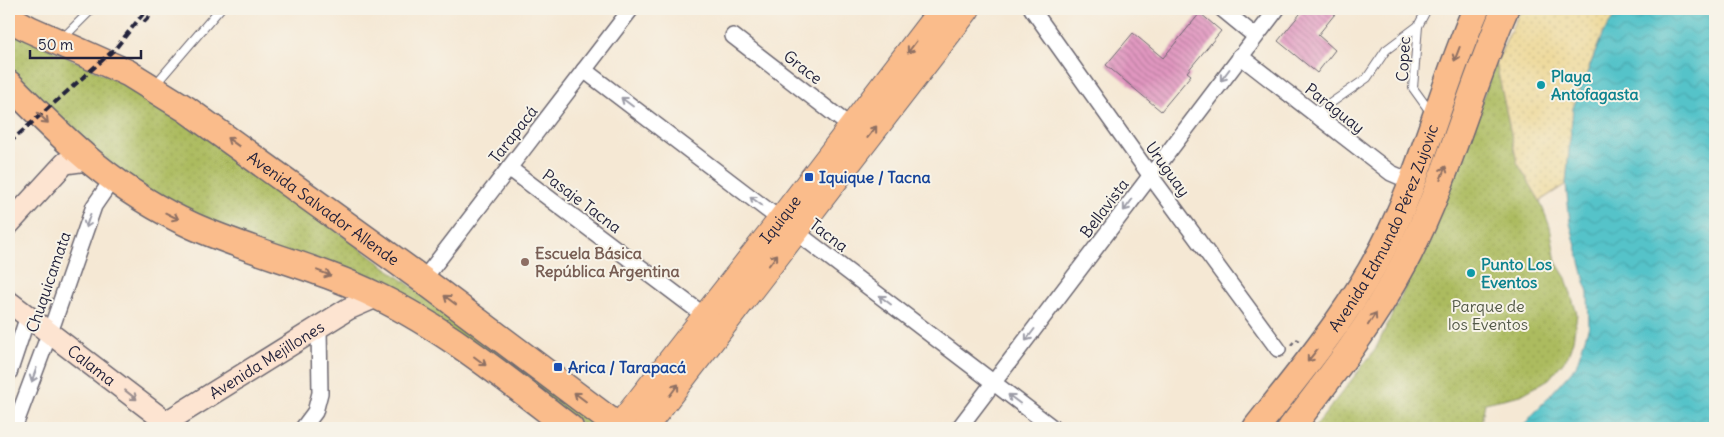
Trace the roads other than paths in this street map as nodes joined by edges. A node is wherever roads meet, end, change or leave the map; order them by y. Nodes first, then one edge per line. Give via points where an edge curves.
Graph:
1 (92, 9) edge
2 (220, 9) edge
3 (631, 9) edge
4 (941, 9) edge
5 (968, 9) edge
6 (1032, 9) edge
7 (1222, 9) edge
8 (1277, 9) edge
9 (1427, 9) edge
10 (1476, 9) edge
11 (1505, 9) edge
12 (9, 18) edge
13 (1418, 26) junction
14 (733, 36) dead end
15 (1255, 36) junction
16 (59, 42) junction
17 (1240, 56) junction
18 (584, 70) junction
19 (153, 87) junction
20 (12, 94) edge
21 (1315, 114) junction
22 (1435, 118) junction
23 (851, 127) junction
24 (87, 160) junction
25 (509, 168) junction
26 (1150, 175) junction
27 (112, 180) junction
28 (1412, 182) junction
29 (9, 224) edge
30 (788, 225) junction
31 (423, 280) junction
32 (378, 296) junction
33 (9, 302) edge
34 (28, 316) junction
35 (705, 316) junction
36 (319, 327) junction
37 (50, 333) junction
38 (1278, 350) dead end
39 (9, 373) edge
40 (994, 383) junction
41 (166, 426) edge
42 (14, 428) edge
43 (304, 428) edge
44 (570, 428) edge
45 (619, 428) edge
46 (645, 428) edge
47 (959, 428) edge
48 (1053, 428) edge
49 (1256, 428) edge
50 (1291, 428) edge

1 - 16 lane
2 - 19 lane
3 - 18 street, Tarapacá
4 -> 23 main road, Iquique
30 -> 5 main road, Iquique
6 - 26 street, Uruguay
7 - 15 street
8 - 15 street, Bellavista
9 - 13 lane, Copec
10 -> 22 highway, Avenida Edmundo Pérez Zujovic
50 -> 11 highway, Avenida Edmundo Pérez Zujovic via 1360,337 1405,261 1430,206
12 - 16 highway, Avenida Salvador Allende
13 - 21 lane, Copec via 1386,50 1367,78
13 - 22 lane, Copec via 1413,88
14 - 23 street, Grace
15 - 17 street, Bellavista
16 - 19 highway, Avenida Salvador Allende
17 - 21 street, Paraguay
17 -> 26 street, Bellavista
18 - 25 street, Tarapacá
30 -> 18 street, Tacna
31 -> 19 highway, Avenida Salvador Allende
20 -> 24 highway
21 - 28 street, Paraguay via 1390,173
22 - 28 highway, Avenida Edmundo Pérez Zujovic
23 - 30 main road, Iquique
24 - 27 highway
24 - 29 street via 65,163
25 - 31 street, Tarapacá
25 - 35 street, Pasaje Tacna
26 - 38 street, Uruguay
26 -> 40 street, Bellavista
27 -> 32 highway via 194,226
27 -> 37 street, Chuquicamata via 94,206
28 -> 49 highway, Avenida Edmundo Pérez Zujovic via 1388,239 1360,290
30 - 35 main road, Iquique
40 -> 30 street, Tacna
46 -> 30 main road, Iquique
45 -> 31 highway, Avenida Salvador Allende
32 - 36 street, Avenida Mejillones
32 -> 44 highway via 464,349
33 - 34 street, Calama
34 - 37 street, Calama
34 - 39 street, Chuquicamata
35 - 45 main road, Iquique
36 - 41 street, Avenida Mejillones
36 - 43 street via 320,393 315,412
37 -> 41 street, Calama
37 -> 42 street, Chuquicamata
40 - 47 street, Bellavista
48 -> 40 street, Tacna

